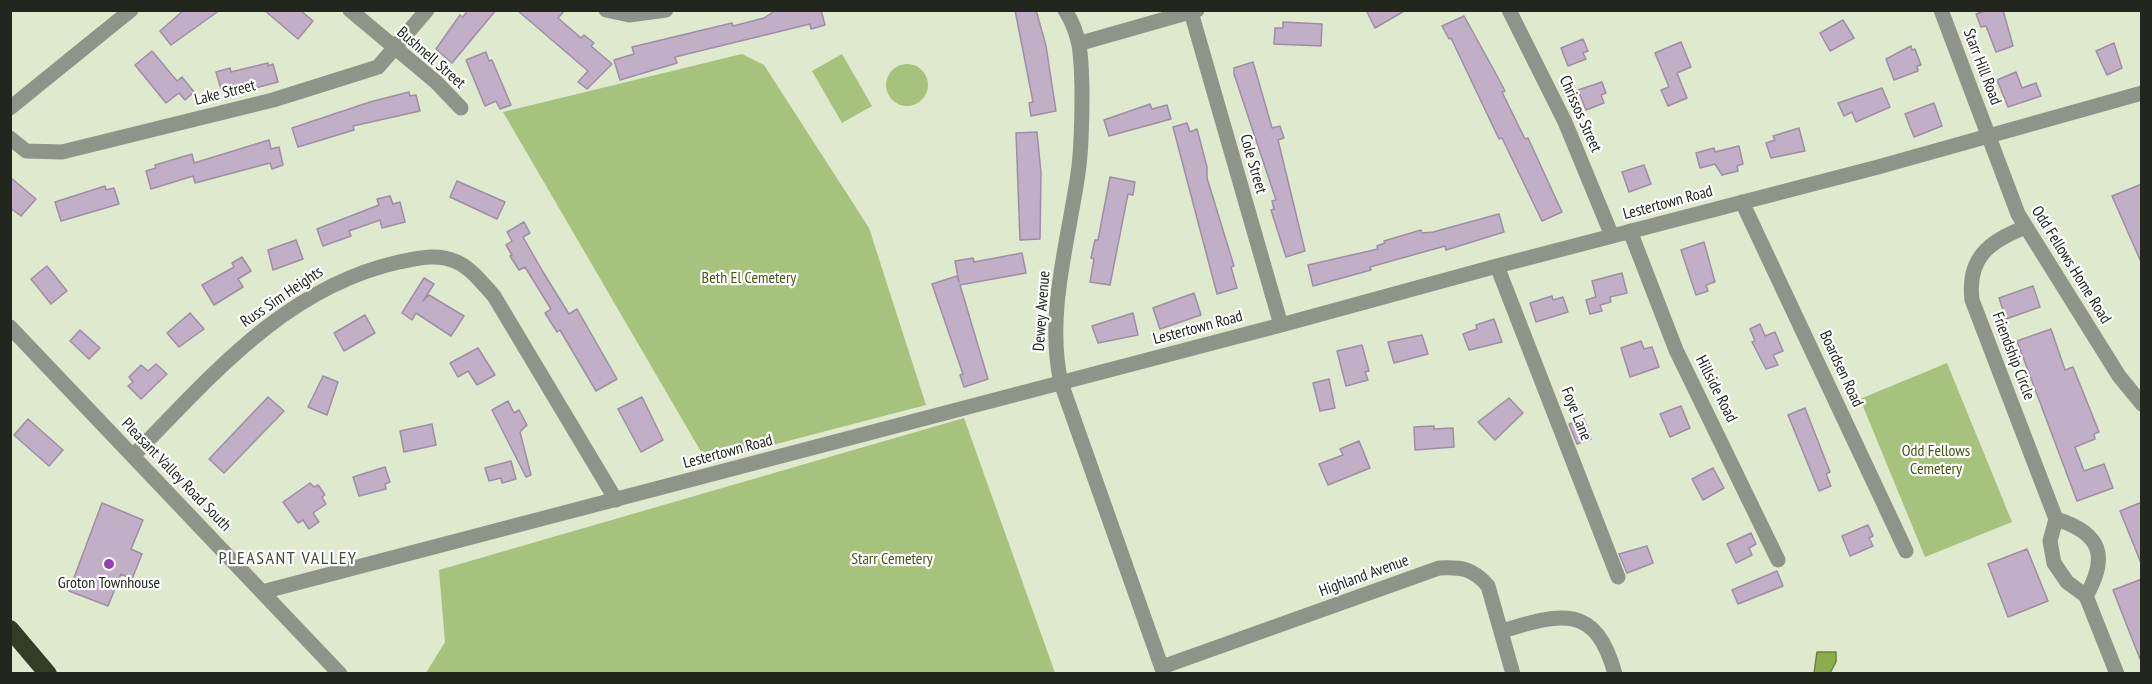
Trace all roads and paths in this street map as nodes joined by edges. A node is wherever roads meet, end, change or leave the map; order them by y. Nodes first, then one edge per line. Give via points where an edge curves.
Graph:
1 (131, 10) edge
2 (350, 10) edge
3 (427, 10) edge
4 (606, 10) edge
5 (666, 10) edge
6 (1065, 10) edge
7 (1509, 10) edge
8 (1941, 10) edge
9 (1194, 11) edge
10 (113, 15) edge
11 (1081, 43) junction
12 (393, 49) junction
13 (2142, 93) edge
14 (10, 108) edge
15 (461, 108) dead end
16 (1989, 136) junction
17 (10, 138) edge
18 (1742, 202) junction
19 (2026, 227) junction
20 (1630, 231) junction
21 (1612, 236) junction
22 (1497, 266) junction
23 (1281, 325) junction
24 (10, 327) edge
25 (1061, 383) junction
26 (2142, 404) edge
27 (133, 456) junction
28 (616, 500) junction
29 (2056, 519) junction
30 (1906, 551) dead end
31 (1778, 560) dead end
32 (1618, 577) dead end
33 (262, 592) junction
34 (2086, 596) junction
35 (10, 629) edge
36 (1502, 631) junction
37 (1163, 670) edge
38 (48, 674) edge
39 (340, 674) edge
40 (1513, 674) edge
41 (1616, 674) edge
42 (2117, 674) edge

1 - 10 street
2 - 12 street, Bushnell Street
3 - 12 street, Lake Street
4 - 5 street via 629,15
6 - 11 street, Dewey Avenue
7 - 21 street, Chrissos Street via 1565,122
8 - 16 street, Starr Hill Road
9 - 11 street
9 - 23 street, Cole Street
10 - 14 street
11 - 25 street, Dewey Avenue via 1082,134 1059,286 1056,361
12 - 15 street, Bushnell Street via 436,82
12 - 17 street, Lake Street via 378,67 273,100 62,152 26,151
13 - 16 street, Lestertown Road
16 - 18 street, Lestertown Road
16 - 19 street, Odd Fellows Home Road
18 - 20 street, Lestertown Road
18 - 30 street, Boardsen Road
19 - 26 street, Odd Fellows Home Road via 2119,376
19 - 29 street, Friendship Circle via 1997,238 1974,267 1970,283 1972,300
20 - 21 street, Lestertown Road
20 - 31 street, Hillside Road via 1676,350
21 - 22 street, Lestertown Road
22 - 23 street, Lestertown Road
22 - 32 street, Foye Lane
23 - 25 street, Lestertown Road
24 - 27 street, Pleasant Valley Road South
25 - 28 street, Lestertown Road
25 - 37 street, Dewey Avenue
27 - 28 street, Russ Sim Heights via 235,352 317,291 352,275 441,256 458,262 494,296
27 - 33 street, Pleasant Valley Road South
28 - 33 street, Lestertown Road
29 - 34 street via 2050,541 2054,563 2067,582
29 - 34 street via 2076,525 2092,536 2100,558 2096,579
33 - 39 street, Pleasant Valley Road South
34 - 42 street
35 - 38 highway
36 - 37 street, Highland Avenue via 1488,585 1478,574 1462,567 1439,568
36 - 40 street, Highland Avenue
36 - 41 street via 1545,618 1570,617 1593,628 1609,650

